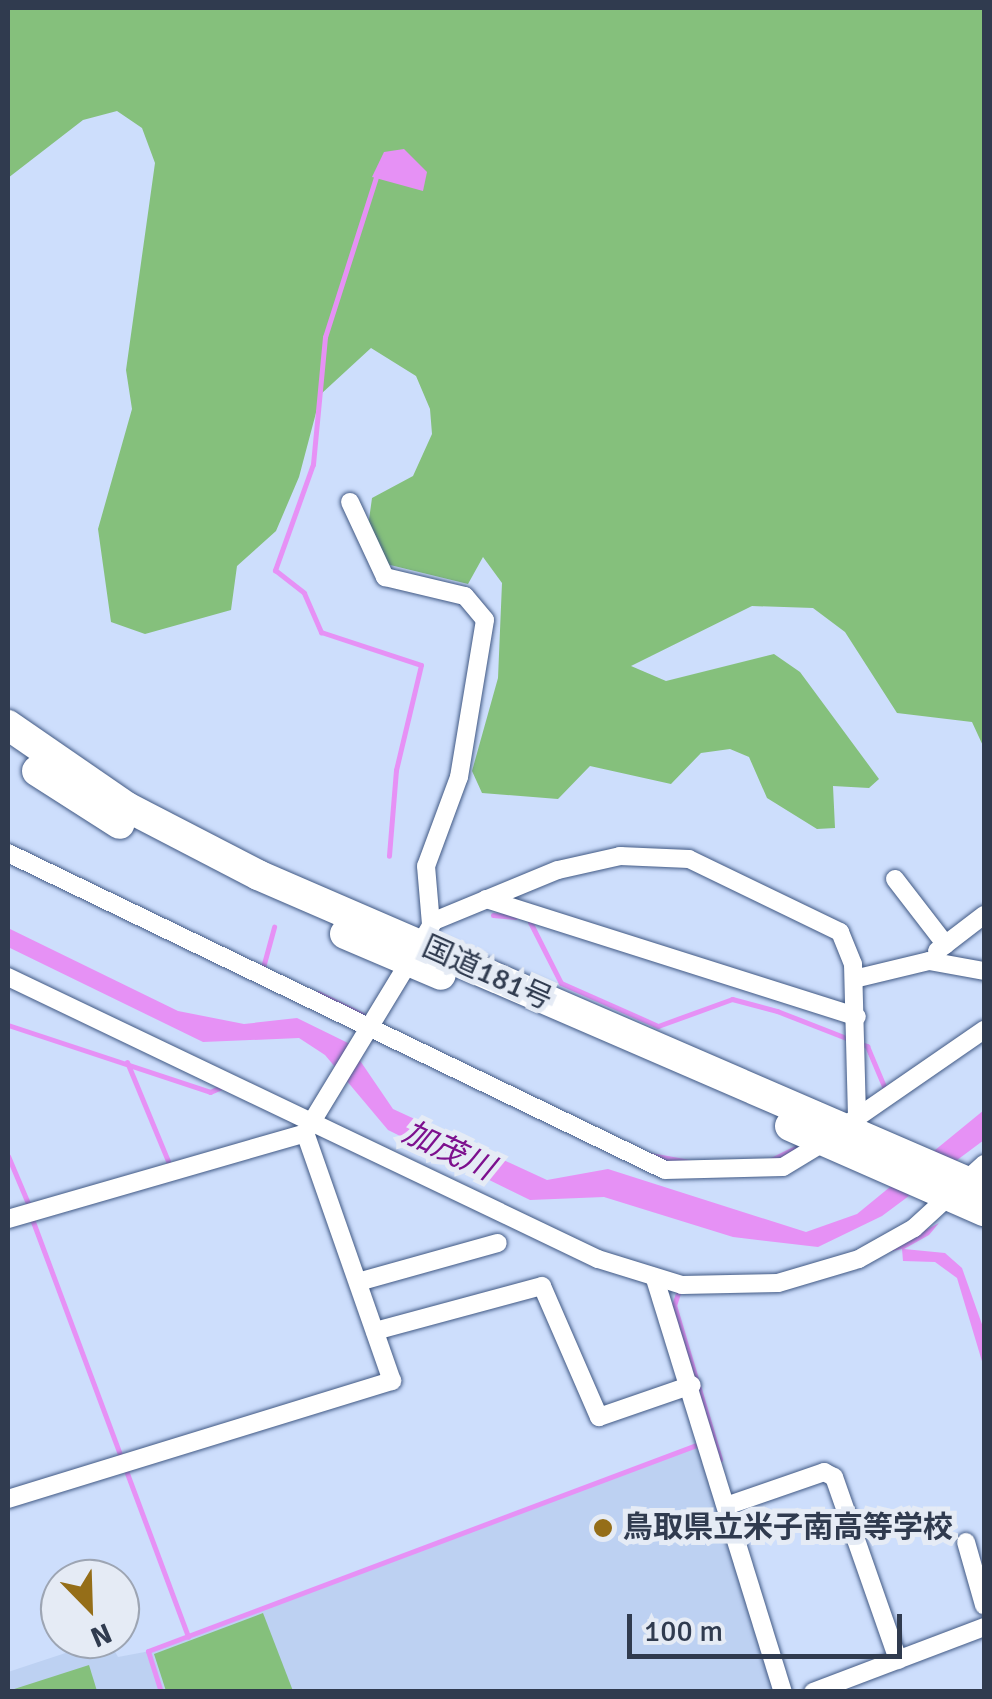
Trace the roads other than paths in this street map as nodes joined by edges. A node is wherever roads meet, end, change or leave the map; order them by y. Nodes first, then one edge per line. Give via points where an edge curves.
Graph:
1 (350, 502) dead end
2 (8, 725) edge
3 (8, 749) edge
4 (8, 854) edge
5 (895, 879) dead end
6 (486, 899) junction
7 (984, 915) edge
8 (417, 942) junction
9 (946, 944) junction
10 (929, 961) junction
11 (984, 971) edge
12 (8, 976) edge
13 (854, 980) junction
14 (857, 1017) junction
15 (984, 1030) edge
16 (368, 1034) junction
17 (312, 1123) junction
18 (840, 1130) junction
19 (961, 1182) edge
20 (984, 1211) edge
21 (8, 1219) edge
22 (498, 1243) dead end
23 (655, 1279) junction
24 (358, 1282) junction
25 (375, 1331) junction
26 (692, 1385) junction
27 (8, 1499) edge
28 (726, 1506) junction
29 (966, 1542) dead end
30 (984, 1606) edge
31 (984, 1627) edge
32 (898, 1660) junction
33 (782, 1692) edge
34 (813, 1692) edge

1 - 8 street via 385,577 465,596 485,620 460,776 426,866
2 - 8 highway, 国道181号 via 127,808
3 - 8 highway, 国道181号 via 78,801 231,885
4 - 16 street
5 - 9 street
6 - 8 street
6 - 13 street via 586,860 674,854 825,921 845,940
6 - 14 street
7 - 9 street
8 - 16 street
8 - 18 highway, 国道181号
9 - 10 street
10 - 11 street
10 - 13 street
12 - 17 street
13 - 14 street
14 - 18 street
15 - 18 street
16 - 17 street
16 - 18 street via 665,1170 761,1172
17 - 21 street
17 - 23 street
17 - 24 street
18 - 19 highway, 国道181号
19 - 20 highway, 国道181号
19 - 23 street via 898,1238 818,1272 724,1287
22 - 24 street
23 - 26 street
24 - 25 street
25 - 26 street via 542,1286 600,1417
25 - 27 street via 392,1381
26 - 28 street
28 - 32 street via 824,1472 834,1476
28 - 33 street
29 - 30 street
31 - 32 street
32 - 34 street

